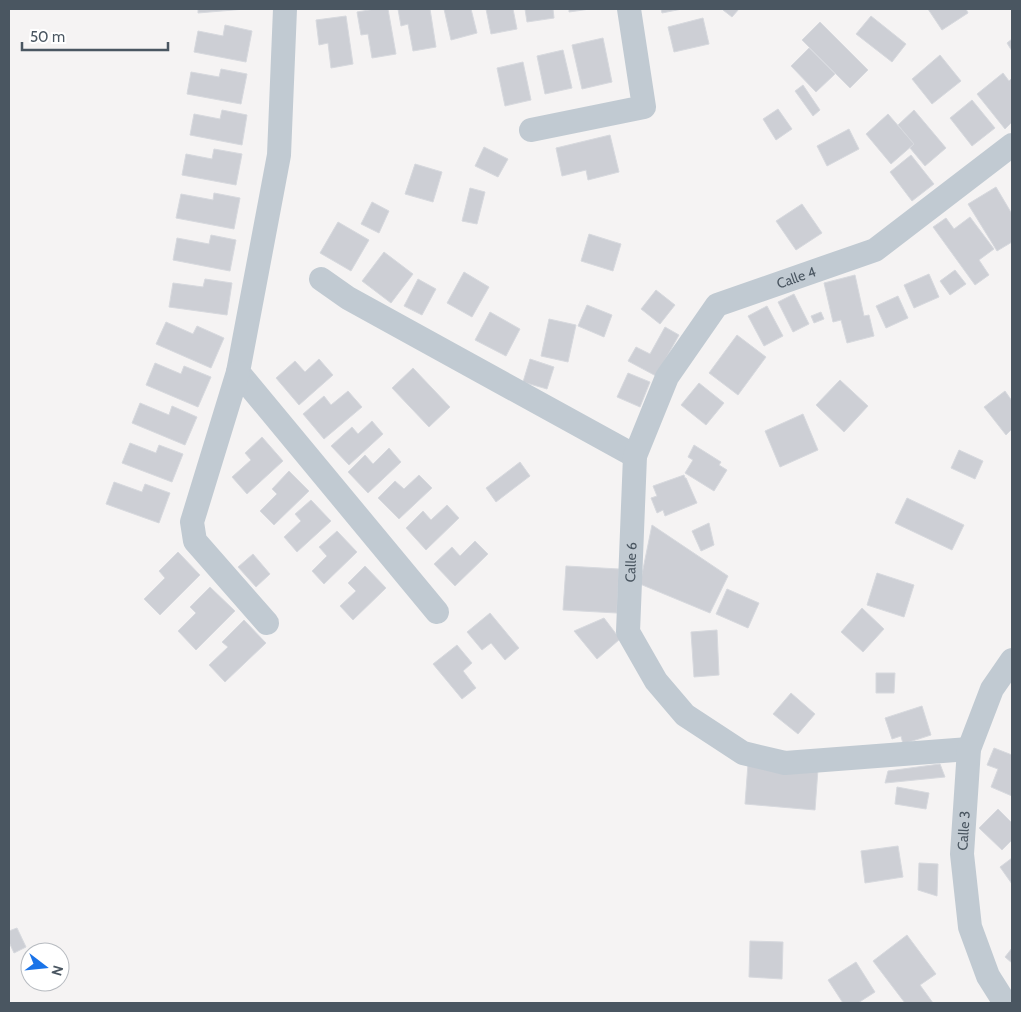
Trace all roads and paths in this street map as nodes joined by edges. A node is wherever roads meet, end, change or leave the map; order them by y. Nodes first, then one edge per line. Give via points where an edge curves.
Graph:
1 (285, 9) edge
2 (629, 9) edge
3 (531, 130) dead end
4 (1012, 145) edge
5 (321, 279) dead end
6 (238, 372) junction
7 (635, 456) junction
8 (438, 612) dead end
9 (266, 623) dead end
10 (1012, 660) edge
11 (968, 749) junction
12 (1005, 1003) edge

1 - 6 street via 280,155
2 - 3 street via 644,107
4 - 7 street, Calle 4 via 875,250 717,305 667,377
5 - 7 street via 348,298
6 - 8 street
6 - 9 street via 192,522 195,541
7 - 11 street, Calle 6 via 628,632 656,681 685,715 743,753 785,763
10 - 11 street, Calle 3 via 992,689
11 - 12 street, Calle 3 via 962,854 970,927 988,976

